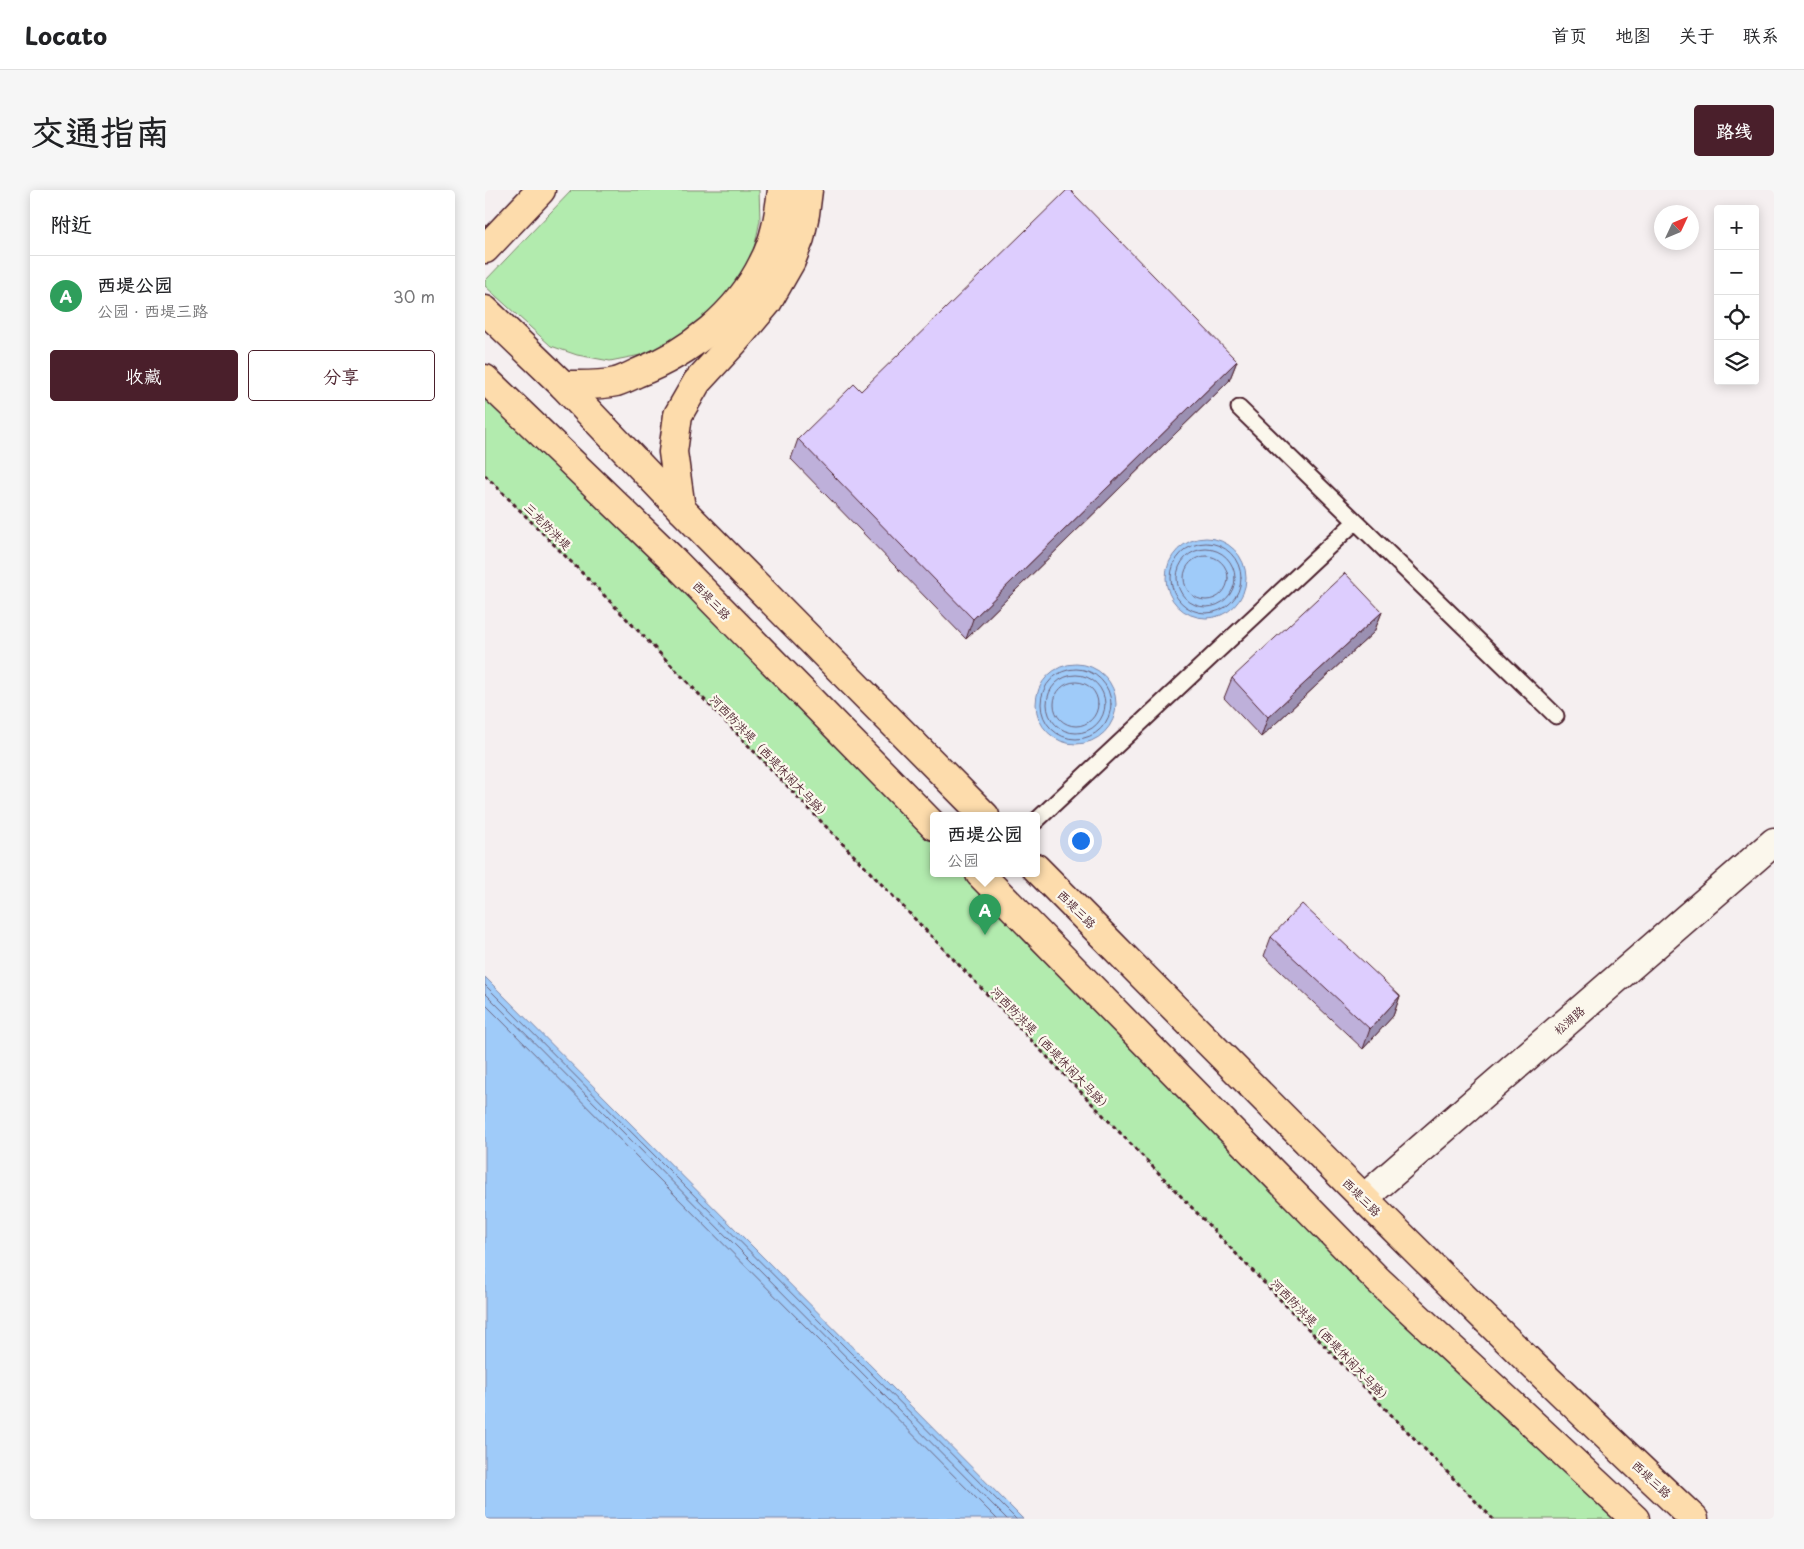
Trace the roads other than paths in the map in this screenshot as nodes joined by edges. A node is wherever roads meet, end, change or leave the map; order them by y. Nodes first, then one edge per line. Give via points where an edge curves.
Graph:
1 (782, 190) edge
2 (807, 190) edge
3 (533, 198) edge
4 (485, 249) edge
5 (485, 310) edge
6 (485, 379) edge
7 (563, 385) junction
8 (1239, 408) dead end
9 (681, 509) junction
10 (1355, 522) junction
11 (1556, 716) dead end
12 (981, 812) edge
13 (1040, 817) edge
14 (930, 822) edge
15 (1774, 842) edge
16 (1040, 872) edge
17 (983, 877) edge
18 (1364, 1198) junction
19 (1635, 1519) edge
20 (1694, 1519) edge

1 - 7 main road via 778,221 764,263 743,296 717,323 685,350 657,366 617,382
2 - 9 main road via 800,238 767,303 697,382 678,415 673,452
3 - 4 main road
5 - 7 main road
6 - 14 main road, 西堤三路 via 670,557
7 - 9 main road
8 - 10 lane
9 - 12 main road
10 - 11 lane
10 - 13 lane
15 - 18 street, 松湖路
16 - 18 main road, 西堤三路
17 - 19 main road via 1378,1280
18 - 20 main road, 西堤三路

